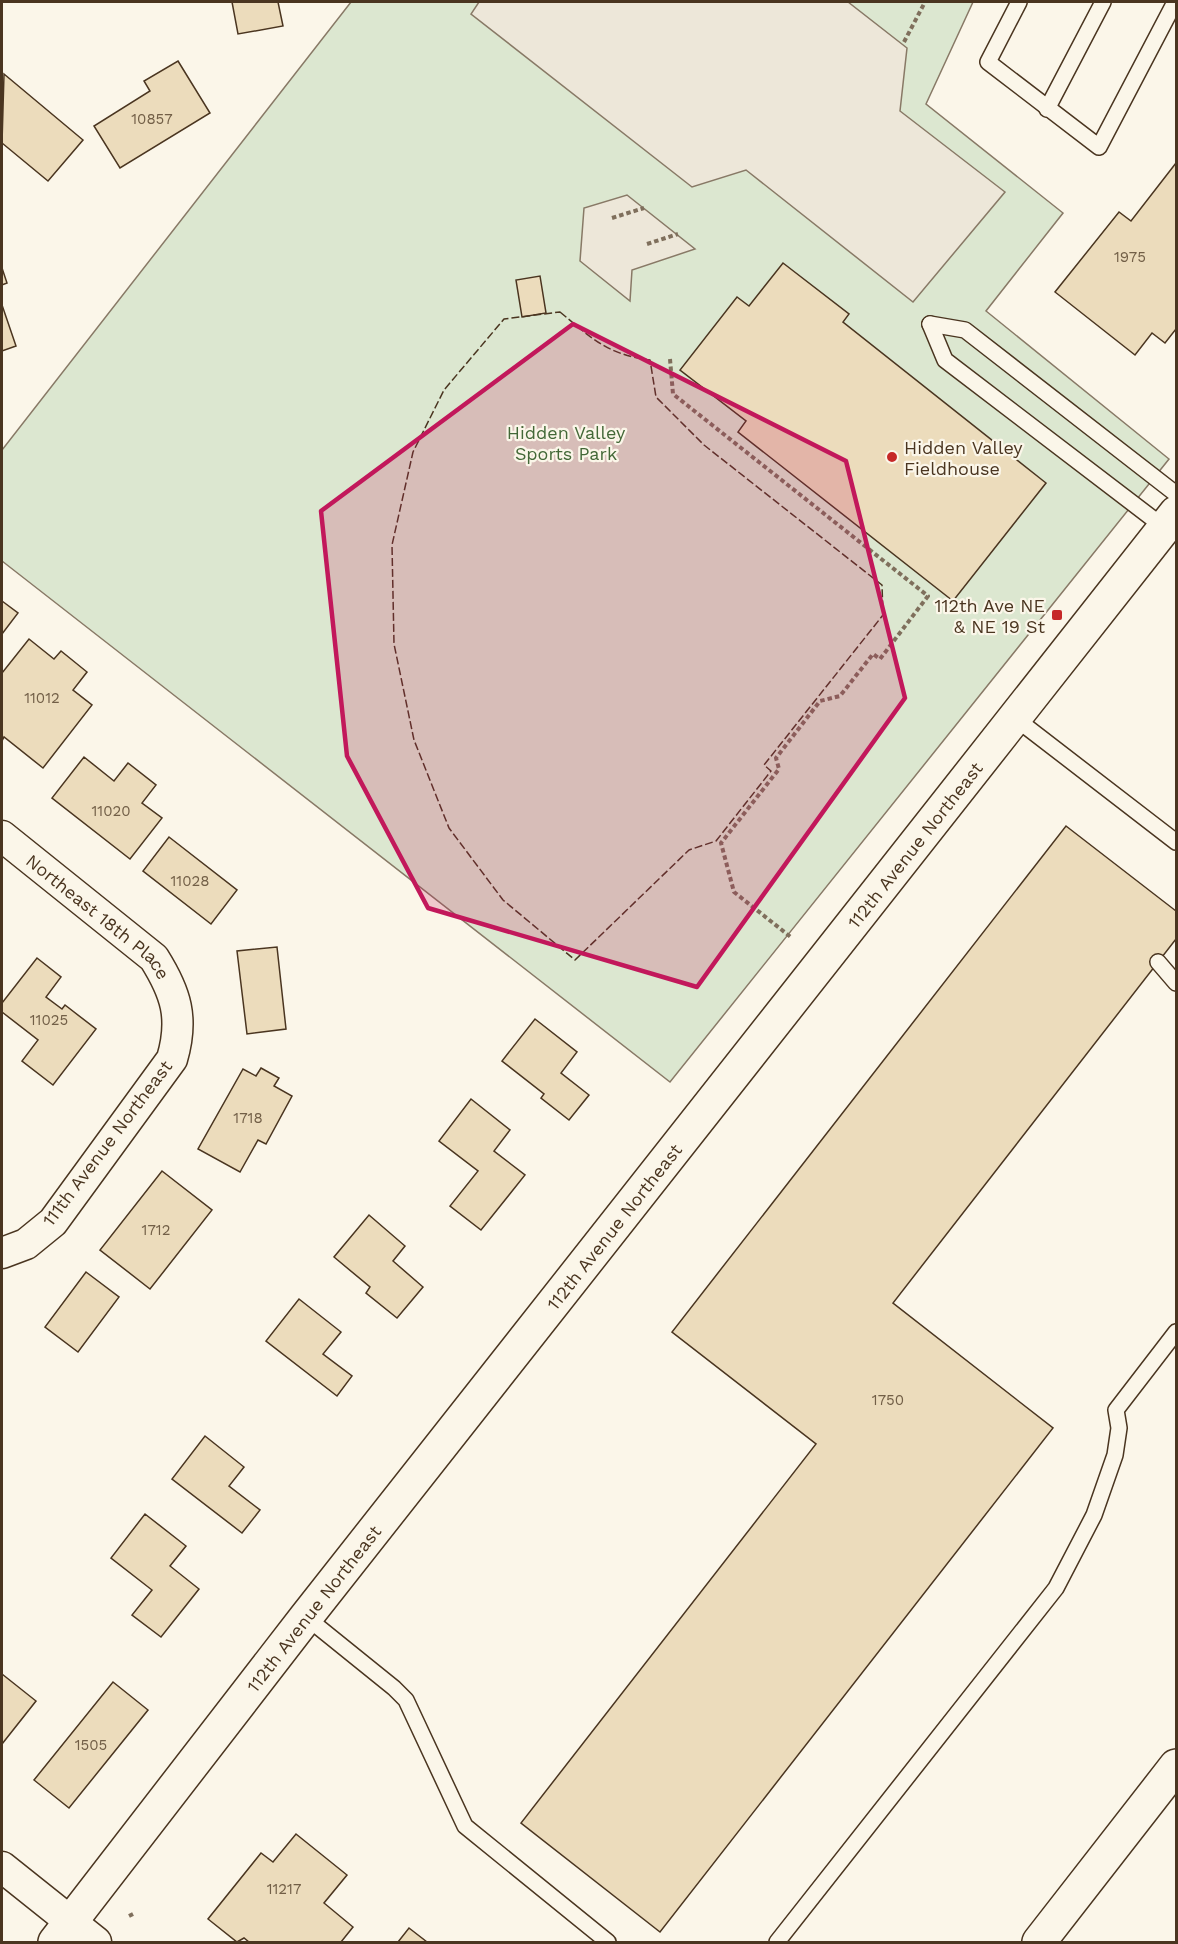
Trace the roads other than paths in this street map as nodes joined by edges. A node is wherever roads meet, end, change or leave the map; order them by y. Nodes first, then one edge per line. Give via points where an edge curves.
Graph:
1 (1019, 2) edge
2 (1103, 2) edge
3 (1174, 2) edge
4 (1047, 108) junction
5 (1176, 494) edge
6 (1171, 521) edge
7 (1015, 718) junction
8 (2, 836) edge
9 (1176, 842) edge
10 (1158, 962) dead end
11 (1176, 984) edge
12 (177, 1010) joint
13 (2, 1253) edge
14 (1176, 1332) edge
15 (306, 1617) junction
16 (1176, 1766) edge
17 (2, 1867) edge
18 (63, 1932) edge
19 (96, 1942) edge
20 (608, 1942) edge
21 (777, 1942) edge
22 (1040, 1942) edge

1 - 4 lane via 988,62
2 - 4 lane
3 - 4 lane via 1099,147
5 - 6 lane via 965,330 930,324 945,360
6 - 7 main road, 112th Avenue Northeast
7 - 9 lane
7 - 15 main road, 112th Avenue Northeast
8 - 12 street, Northeast 18th Place via 154,958 169,983
10 - 11 lane
12 - 13 street, 111th Avenue Northeast via 178,1037 172,1059 53,1222 26,1244
14 - 21 lane via 1116,1410 1119,1428 1114,1455 1098,1505 1056,1588
15 - 18 main road, 112th Avenue Northeast
15 - 20 lane via 406,1700 465,1826
16 - 22 main road
17 - 18 street
18 - 19 street

